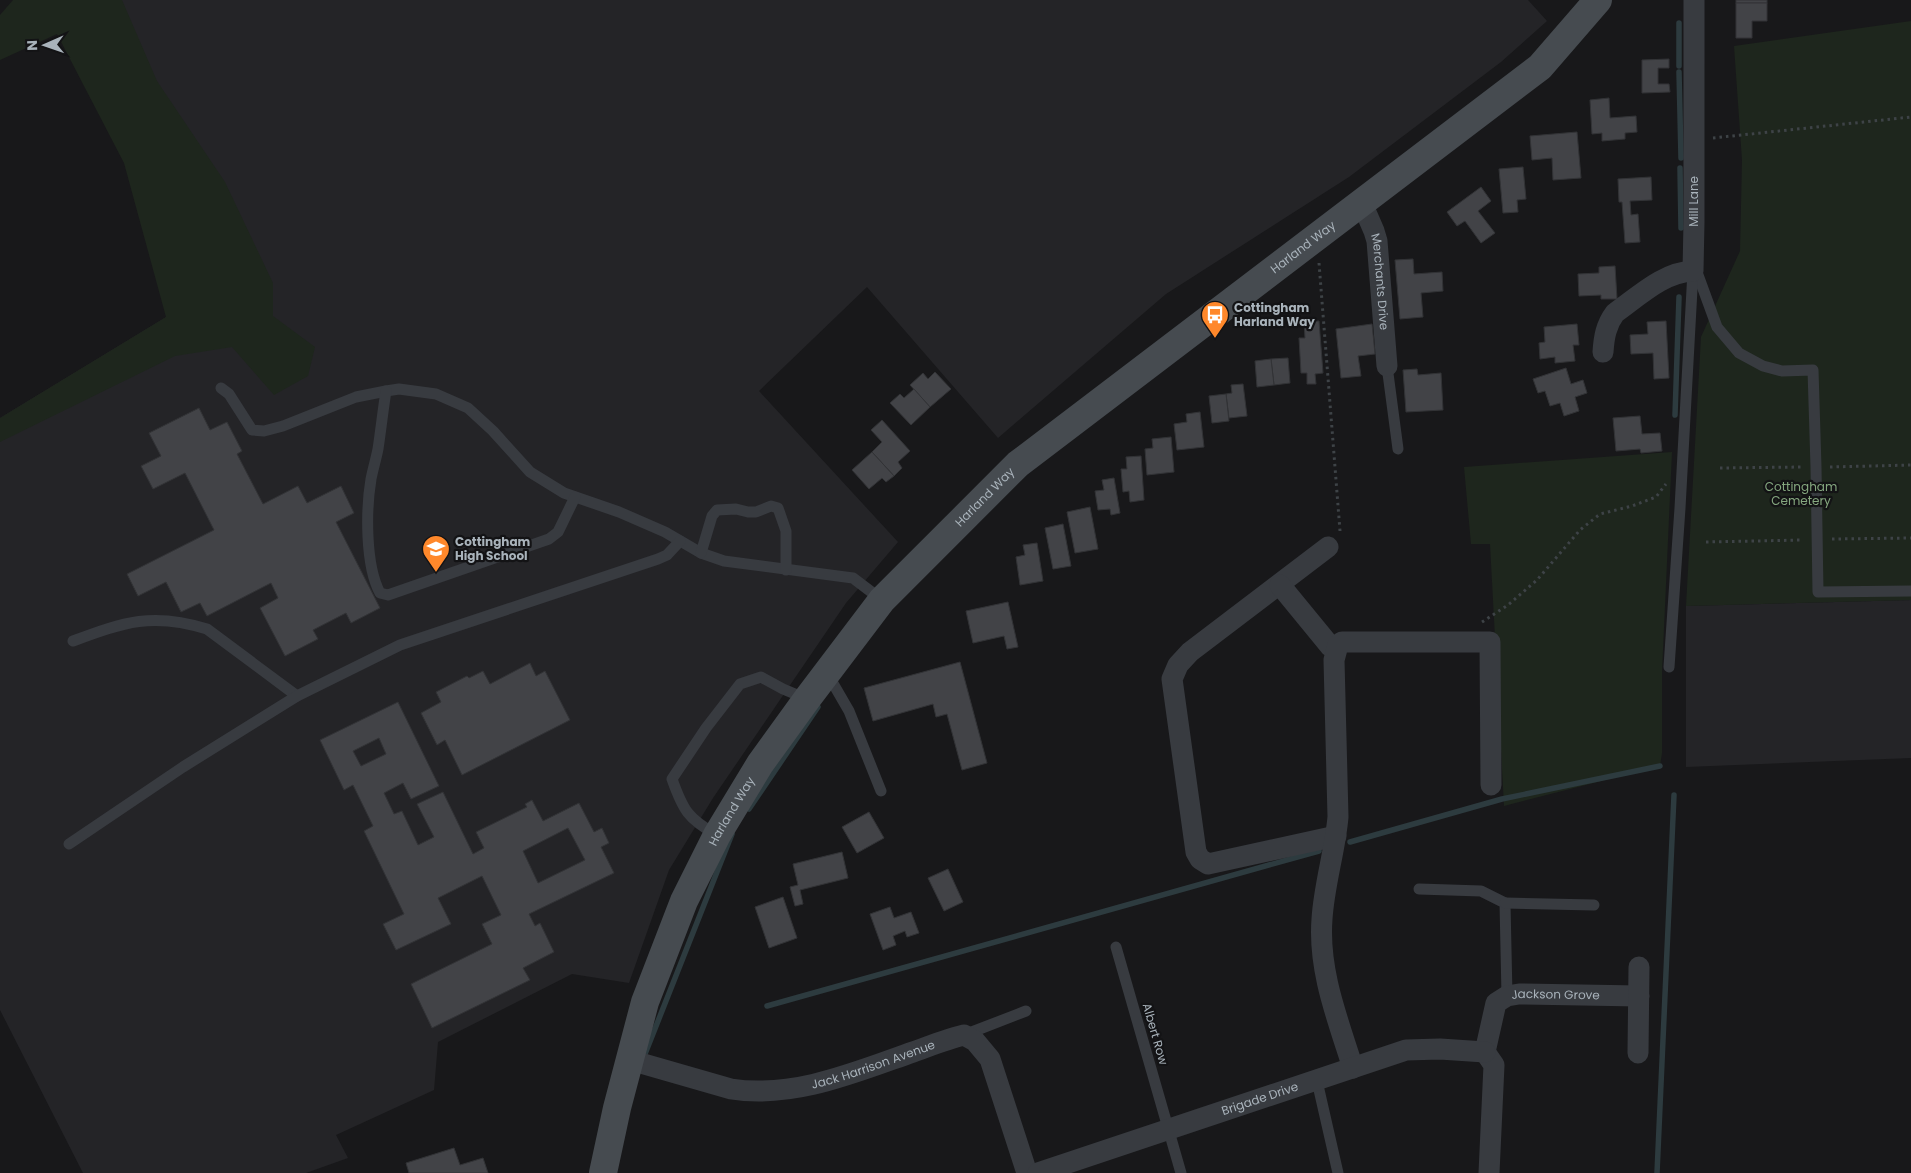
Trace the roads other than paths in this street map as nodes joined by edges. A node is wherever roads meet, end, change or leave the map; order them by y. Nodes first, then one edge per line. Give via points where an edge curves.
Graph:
1 (1598, 0) edge
2 (1694, 0) edge
3 (1361, 201) junction
4 (1693, 271) junction
5 (1603, 352) dead end
6 (1387, 366) joint
7 (221, 388) dead end
8 (386, 391) junction
9 (1398, 449) dead end
10 (575, 497) junction
11 (680, 541) junction
12 (1328, 547) road end
13 (701, 553) junction
14 (786, 570) junction
15 (1280, 585) junction
16 (1911, 591) edge
17 (882, 600) junction
18 (73, 641) dead end
19 (1336, 650) junction
20 (1669, 667) dead end
21 (827, 673) junction
22 (296, 696) junction
23 (807, 699) junction
24 (1490, 785) dead end
25 (882, 791) dead end
26 (717, 835) junction
27 (1336, 836) junction
28 (69, 844) dead end
29 (1419, 889) dead end
30 (1505, 903) junction
31 (1594, 905) dead end
32 (1116, 947) dead end
33 (1639, 967) dead end
34 (1507, 996) junction
35 (1639, 996) junction
36 (1026, 1011) dead end
37 (964, 1035) junction
38 (1485, 1052) junction
39 (1638, 1053) dead end
40 (630, 1060) junction
41 (1353, 1068) junction
42 (1316, 1081) junction
43 (1168, 1130) junction
44 (603, 1173) edge
45 (1027, 1173) edge
46 (1038, 1173) edge
47 (1182, 1173) edge
48 (1338, 1173) edge
49 (1489, 1173) edge

1 - 3 main road, Harland Way via 1540,67
2 - 4 street, Mill Lane
3 - 6 street, Merchants Drive via 1377,241
3 - 17 main road, Harland Way via 1018,464
4 - 5 street via 1668,276 1615,313 1604,336
4 - 16 lane via 1698,275 1717,327 1739,353 1782,371 1813,370 1818,592
4 - 20 lane
6 - 9 lane
7 - 8 lane via 229,394 252,430 259,431 283,426 356,397
8 - 10 lane via 400,389 436,394 468,408 530,472
8 - 10 lane via 368,519 369,543 380,593 388,594 549,539 558,532
10 - 11 lane via 619,512
11 - 13 lane
11 - 22 lane via 658,560 400,645
12 - 15 street
13 - 14 lane via 724,561
13 - 14 lane via 712,516 717,510 756,512 771,506 778,508 786,531
14 - 17 lane via 852,578
15 - 19 street
15 - 27 street via 1190,652 1178,665 1172,679 1196,852 1208,864
17 - 21 main road, Harland Way
18 - 22 lane via 131,622 170,620 190,624 207,629
19 - 24 street via 1342,642 1490,642
19 - 27 street
21 - 23 main road, Harland Way
21 - 25 lane via 849,711
22 - 28 lane via 190,762
23 - 26 main road, Harland Way via 760,764
23 - 26 lane via 761,677 740,684 672,779 680,802 696,823
26 - 40 main road, Harland Way via 684,901 645,1002
27 - 41 street via 1325,890 1322,945 1325,971
29 - 30 lane via 1481,891
30 - 31 lane
30 - 34 lane
32 - 43 lane, Albert Row
33 - 35 street
34 - 35 street, Jackson Grove
34 - 38 street, Jackson Grove via 1496,1003
35 - 39 street
36 - 37 lane
37 - 40 street, Jack Harrison Avenue via 832,1079 790,1089 764,1091 731,1089
37 - 45 street via 975,1041 990,1059
38 - 41 street, Brigade Drive via 1406,1050
38 - 49 street via 1494,1065
40 - 44 main road, Harland Way
41 - 42 street, Brigade Drive
42 - 43 street, Brigade Drive
42 - 48 lane
43 - 46 street, Brigade Drive
43 - 47 lane, Albert Row

